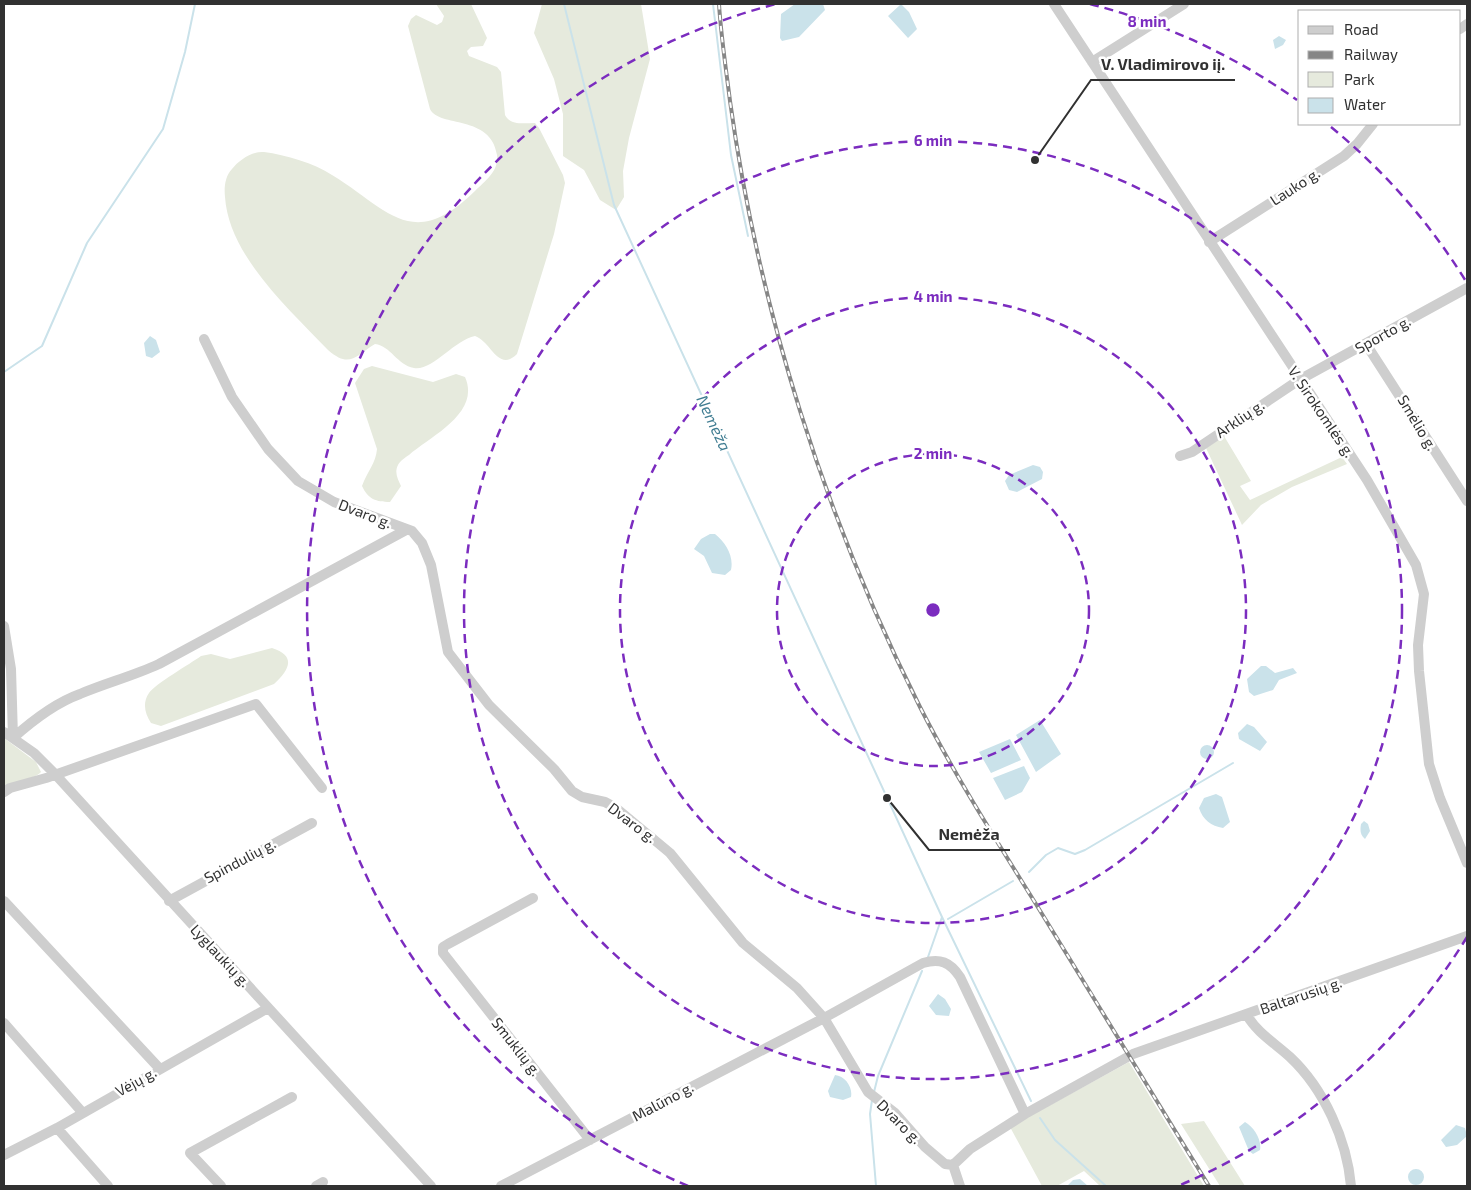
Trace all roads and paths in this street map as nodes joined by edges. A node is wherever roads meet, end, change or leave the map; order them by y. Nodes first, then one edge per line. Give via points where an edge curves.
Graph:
1 (1054, 4) edge
2 (1184, 4) edge
3 (1092, 62) junction
4 (1372, 125) edge
5 (1209, 242) junction
6 (1467, 289) edge
7 (204, 339) dead end
8 (1366, 344) junction
9 (1299, 380) junction
10 (1180, 456) dead end
11 (1467, 501) edge
12 (406, 530) junction
13 (4, 626) edge
14 (4, 732) edge
15 (13, 738) junction
16 (54, 773) junction
17 (322, 788) dead end
18 (4, 792) edge
19 (312, 823) dead end
20 (1467, 864) edge
21 (533, 898) dead end
22 (4, 901) edge
23 (169, 901) junction
24 (1467, 936) edge
25 (268, 1008) junction
26 (1247, 1014) junction
27 (824, 1018) junction
28 (4, 1022) edge
29 (160, 1069) junction
30 (292, 1097) dead end
31 (82, 1112) junction
32 (1025, 1114) junction
33 (57, 1128) junction
34 (590, 1140) junction
35 (4, 1154) edge
36 (953, 1165) junction
37 (108, 1186) edge
38 (221, 1186) edge
39 (431, 1186) edge
40 (501, 1186) edge
41 (960, 1186) edge
42 (1351, 1186) edge

1 - 3 street, V. Sirokomlės g.
2 - 3 street
3 - 5 street, V. Sirokomlės g.
4 - 5 street, Lauko g. via 1344,156
5 - 9 street, V. Sirokomlės g.
6 - 8 street, Sporto g.
7 - 12 street, Dvaro g. via 220,374 249,421 268,449 298,481 334,502
8 - 9 street, Sporto g.
8 - 11 street, Smėlio g.
9 - 10 street, Arklių g. via 1192,452
9 - 20 street, V. Sirokomlės g. via 1394,523 1422,581 1424,594 1418,645 1428,756 1440,798
12 - 15 street via 159,664 79,694
12 - 27 street, Dvaro g. via 418,536 431,565 448,652 489,705 572,791 616,808 670,853 743,943 798,988
13 - 15 street via 12,669
14 - 15 street, Lyglaukių g.
15 - 16 street, Lyglaukių g.
16 - 17 street via 256,704
16 - 18 street
16 - 23 street, Lyglaukių g.
19 - 23 street, Spindulių g.
21 - 34 street, Smuklių g. via 443,947 443,953
22 - 29 street
23 - 25 street, Lyglaukių g.
24 - 26 street, Baltarusių g.
25 - 29 street, Vėjų g.
25 - 39 street, Lyglaukių g.
26 - 32 street, Baltarusių g. via 1133,1054
26 - 42 street via 1255,1026 1302,1068 1317,1090 1344,1149
27 - 32 street, Malūno g. via 923,963 932,960 948,963 960,977
27 - 34 street, Malūno g.
27 - 36 street, Dvaro g. via 868,1092 895,1113 925,1147 945,1164
28 - 31 street
29 - 31 street, Vėjų g.
30 - 38 street via 190,1153
31 - 33 street, Vėjų g.
32 - 36 street, Baltarusių g. via 970,1149
33 - 35 street, Vėjų g.
33 - 37 street
34 - 40 street, Malūno g.
36 - 41 street

